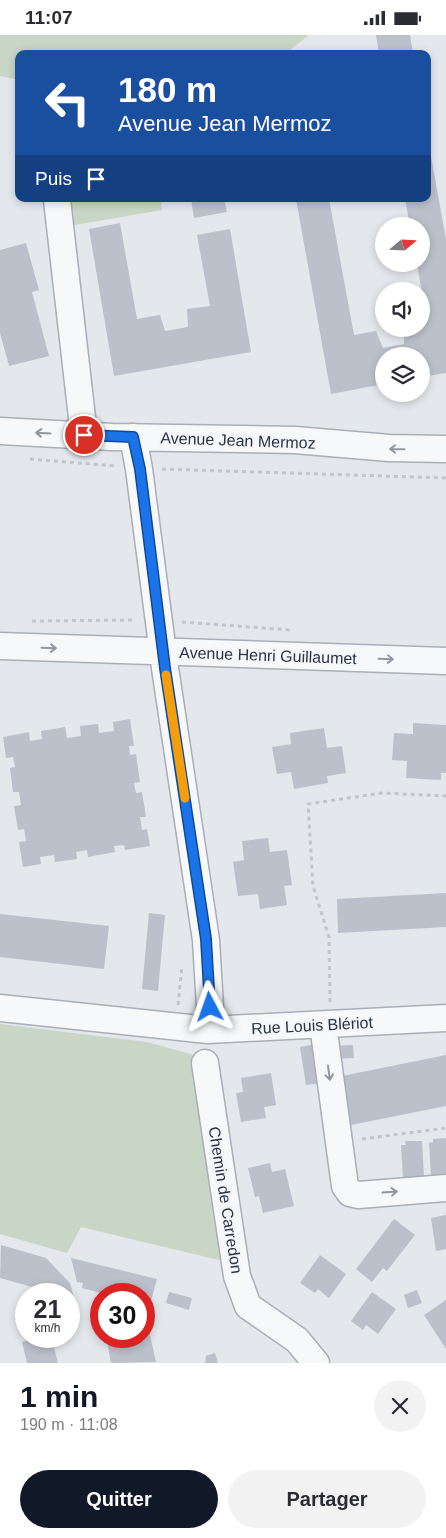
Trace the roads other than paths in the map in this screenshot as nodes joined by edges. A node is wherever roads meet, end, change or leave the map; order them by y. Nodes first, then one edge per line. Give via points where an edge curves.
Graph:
1 (57, 202) edge
2 (0, 431) edge
3 (84, 435) junction
4 (133, 437) junction
5 (446, 449) edge
6 (0, 646) edge
7 (163, 651) junction
8 (446, 661) edge
9 (0, 1008) edge
10 (326, 1015) junction
11 (446, 1018) edge
12 (208, 1030) junction
13 (205, 1063) dead end
14 (446, 1188) edge
15 (316, 1363) edge

1 - 3 street
3 -> 2 street, Avenue Jean Mermoz
3 - 4 street, Avenue Jean Mermoz
5 -> 4 street, Avenue Jean Mermoz via 294,440
4 - 7 street
6 -> 7 street, Avenue Henri Guillaumet
7 -> 8 street, Avenue Henri Guillaumet
7 - 12 street via 206,939 210,1007
9 - 12 street, Rue Louis Blériot
10 - 11 street, Rue Louis Blériot
10 - 12 street, Rue Louis Blériot
10 -> 14 street via 345,1186 350,1193 359,1195
13 - 15 street, Chemin de Carredon via 237,1276 248,1306 297,1340

